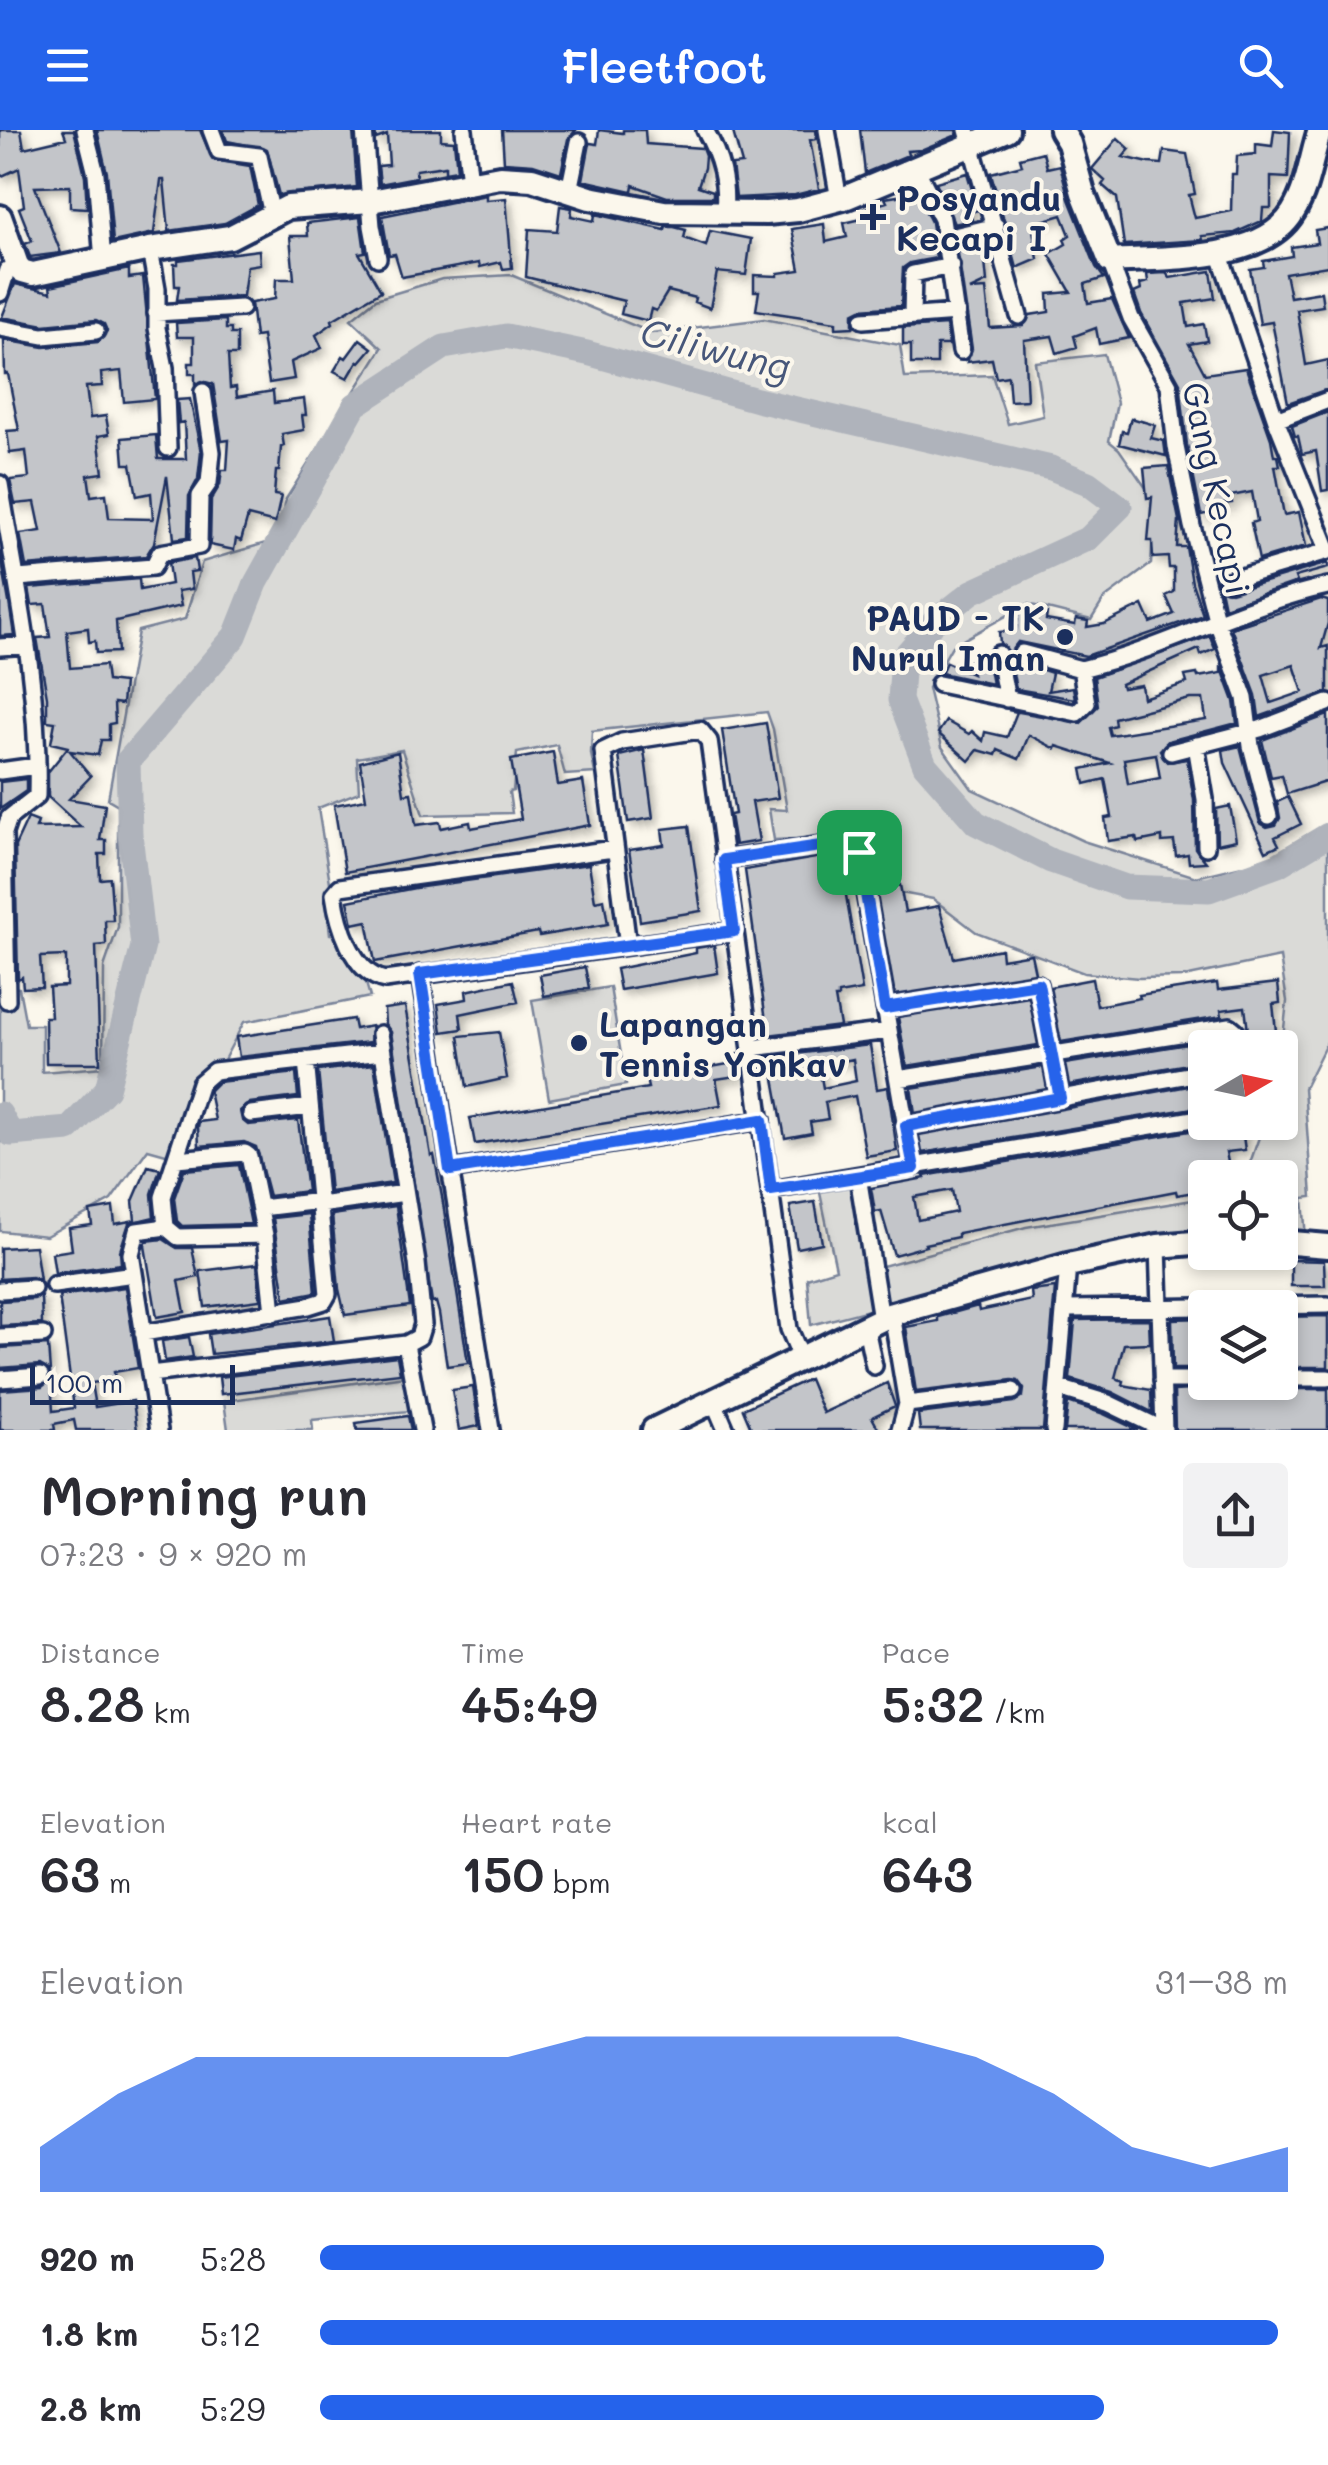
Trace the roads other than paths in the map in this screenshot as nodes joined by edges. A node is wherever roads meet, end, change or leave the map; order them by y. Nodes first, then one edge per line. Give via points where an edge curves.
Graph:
1 (85, 130) edge
2 (211, 130) edge
3 (364, 130) edge
4 (464, 130) edge
5 (705, 130) edge
6 (827, 130) edge
7 (1006, 130) edge
8 (1060, 130) edge
9 (1320, 130) edge
10 (970, 138) edge
11 (580, 142) dead end
12 (915, 166) junction
13 (470, 182) junction
14 (569, 191) junction
15 (840, 200) junction
16 (370, 201) junction
17 (724, 214) junction
18 (272, 215) junction
19 (0, 217) edge
20 (996, 226) junction
21 (946, 238) junction
22 (150, 249) junction
23 (1220, 252) junction
24 (378, 258) dead end
25 (103, 261) junction
26 (1110, 262) junction
27 (951, 266) junction
28 (8, 269) edge
29 (0, 293) edge
30 (242, 308) dead end
31 (156, 313) junction
32 (956, 313) junction
33 (912, 316) junction
34 (1018, 316) dead end
35 (864, 320) dead end
36 (0, 328) edge
37 (96, 331) dead end
38 (961, 352) dead end
39 (202, 392) dead end
40 (1328, 400) edge
41 (1276, 420) junction
42 (168, 448) dead end
43 (0, 484) edge
44 (1328, 550) edge
45 (18, 578) junction
46 (1228, 580) dead end
47 (1328, 586) edge
48 (1216, 620) junction
49 (27, 645) junction
50 (0, 647) edge
51 (1022, 653) dead end
52 (998, 654) dead end
53 (1081, 669) junction
54 (938, 684) dead end
55 (1008, 700) junction
56 (1328, 703) edge
57 (1248, 731) junction
58 (1196, 745) junction
59 (1171, 752) dead end
60 (36, 766) junction
61 (0, 771) edge
62 (1268, 816) dead end
63 (1206, 847) dead end
64 (614, 849) junction
65 (724, 860) junction
66 (734, 931) junction
67 (628, 946) junction
68 (420, 974) junction
69 (7, 1000) dead end
70 (885, 1008) junction
71 (889, 1030) junction
72 (1206, 1030) edge
73 (1235, 1030) edge
74 (1188, 1033) edge
75 (380, 1034) dead end
76 (752, 1048) junction
77 (382, 1052) junction
78 (1053, 1055) junction
79 (306, 1060) junction
80 (1188, 1075) edge
81 (898, 1079) junction
82 (1060, 1098) junction
83 (309, 1107) junction
84 (251, 1114) dead end
85 (762, 1120) junction
86 (1188, 1120) edge
87 (906, 1126) junction
88 (176, 1159) junction
89 (914, 1168) junction
90 (450, 1170) junction
91 (858, 1176) junction
92 (771, 1190) junction
93 (405, 1193) junction
94 (320, 1203) junction
95 (260, 1208) junction
96 (166, 1227) junction
97 (265, 1235) junction
98 (1188, 1243) edge
99 (1298, 1244) edge
100 (1158, 1246) junction
101 (1328, 1246) edge
102 (1068, 1264) junction
103 (134, 1274) junction
104 (54, 1285) dead end
105 (33, 1288) dead end
106 (0, 1290) edge
107 (1328, 1305) edge
108 (1159, 1307) junction
109 (1068, 1309) dead end
110 (274, 1313) junction
111 (880, 1320) junction
112 (143, 1333) junction
113 (43, 1335) dead end
114 (0, 1337) edge
115 (406, 1344) junction
116 (802, 1357) junction
117 (874, 1366) dead end
118 (150, 1374) junction
119 (40, 1376) dead end
120 (1298, 1378) edge
121 (1328, 1378) edge
122 (0, 1379) edge
123 (1162, 1380) junction
124 (1188, 1380) edge
125 (1059, 1388) junction
126 (1013, 1392) dead end
127 (714, 1402) junction
128 (907, 1404) junction
129 (159, 1430) edge
130 (422, 1430) edge
131 (491, 1430) edge
132 (654, 1430) edge
133 (726, 1430) edge
134 (900, 1430) edge
135 (1054, 1430) edge
136 (1164, 1430) edge

1 - 25 street
2 - 18 street via 219,151 260,156
3 - 16 street
4 - 13 street
5 - 17 street via 724,176
6 - 15 street
7 - 10 street
8 - 26 street
9 - 23 street via 1292,214 1264,239
10 - 12 street
10 - 20 street
11 - 14 street
12 - 15 street
12 - 21 street
13 - 14 street via 522,178
13 - 16 street
14 - 17 street via 664,212
15 - 17 street via 783,212
16 - 18 street via 298,206
16 - 24 street
18 - 22 street via 230,236
19 - 28 street
20 - 21 street
20 - 34 street
21 - 27 street
22 - 25 street
22 - 31 street
23 - 26 street
23 - 41 street
25 - 28 street via 33,274
26 - 48 street, Gang Kecapi via 1131,318 1169,384 1182,481
27 - 32 street
27 - 33 street via 914,274
28 - 29 street
30 - 31 street
31 - 42 street
32 - 33 street
32 - 38 street
33 - 35 street
36 - 37 street via 43,336
39 - 45 street via 212,452 209,483 200,496 199,546 160,552 153,567
40 - 41 street
41 - 44 street
43 - 45 street
44 - 46 street
45 - 49 street
47 - 48 street
48 - 53 street
48 - 57 street, Gang Kecapi via 1240,681
49 - 50 street
49 - 60 street
51 - 53 street
52 - 55 street
53 - 55 street via 1087,704 1080,712
54 - 55 street
56 - 57 street
57 - 58 street
57 - 62 street, Gang Kecapi
58 - 59 street
58 - 63 street
60 - 61 street
60 - 69 street via 37,796 9,818 4,833
64 - 65 street via 603,751 695,730 709,742
64 - 67 street
64 - 68 street via 336,888 342,935 368,971 380,980
65 - 66 street
65 - 70 street via 854,844
66 - 67 street
66 - 76 street
67 - 68 street
68 - 90 street
70 - 71 street
70 - 78 street via 1036,983
71 - 76 street
71 - 81 street
72 - 73 street
74 - 78 street
75 - 77 street
76 - 85 street
77 - 79 street
77 - 93 street
78 - 81 street
78 - 82 street
79 - 83 street
79 - 88 street via 208,1074
80 - 82 street
81 - 87 street
82 - 87 street
83 - 84 street
83 - 94 street
85 - 90 street
85 - 92 street
86 - 89 street
87 - 89 street
88 - 95 street via 247,1154
88 - 96 street via 163,1197
89 - 91 street
90 - 131 street
91 - 92 street
91 - 111 street
92 - 116 street via 789,1330
93 - 94 street
93 - 115 street via 423,1324 419,1338
94 - 95 street
94 - 110 street via 328,1294 318,1304
95 - 97 street
96 - 97 street via 178,1236
96 - 103 street via 134,1234
97 - 110 street
98 - 100 street
99 - 101 street
100 - 102 street
100 - 108 street
102 - 111 street
102 - 125 street
103 - 104 street
103 - 112 street
105 - 106 street
107 - 108 street
108 - 109 street
108 - 123 street
110 - 112 street
111 - 116 street
111 - 117 street
111 - 128 street
112 - 118 street
113 - 114 street
115 - 118 street
115 - 130 street
116 - 127 street
118 - 129 street
119 - 122 street
120 - 121 street
123 - 124 street
123 - 136 street
125 - 135 street
125 - 136 street via 1108,1402
126 - 128 street
127 - 132 street
127 - 133 street
128 - 134 street

